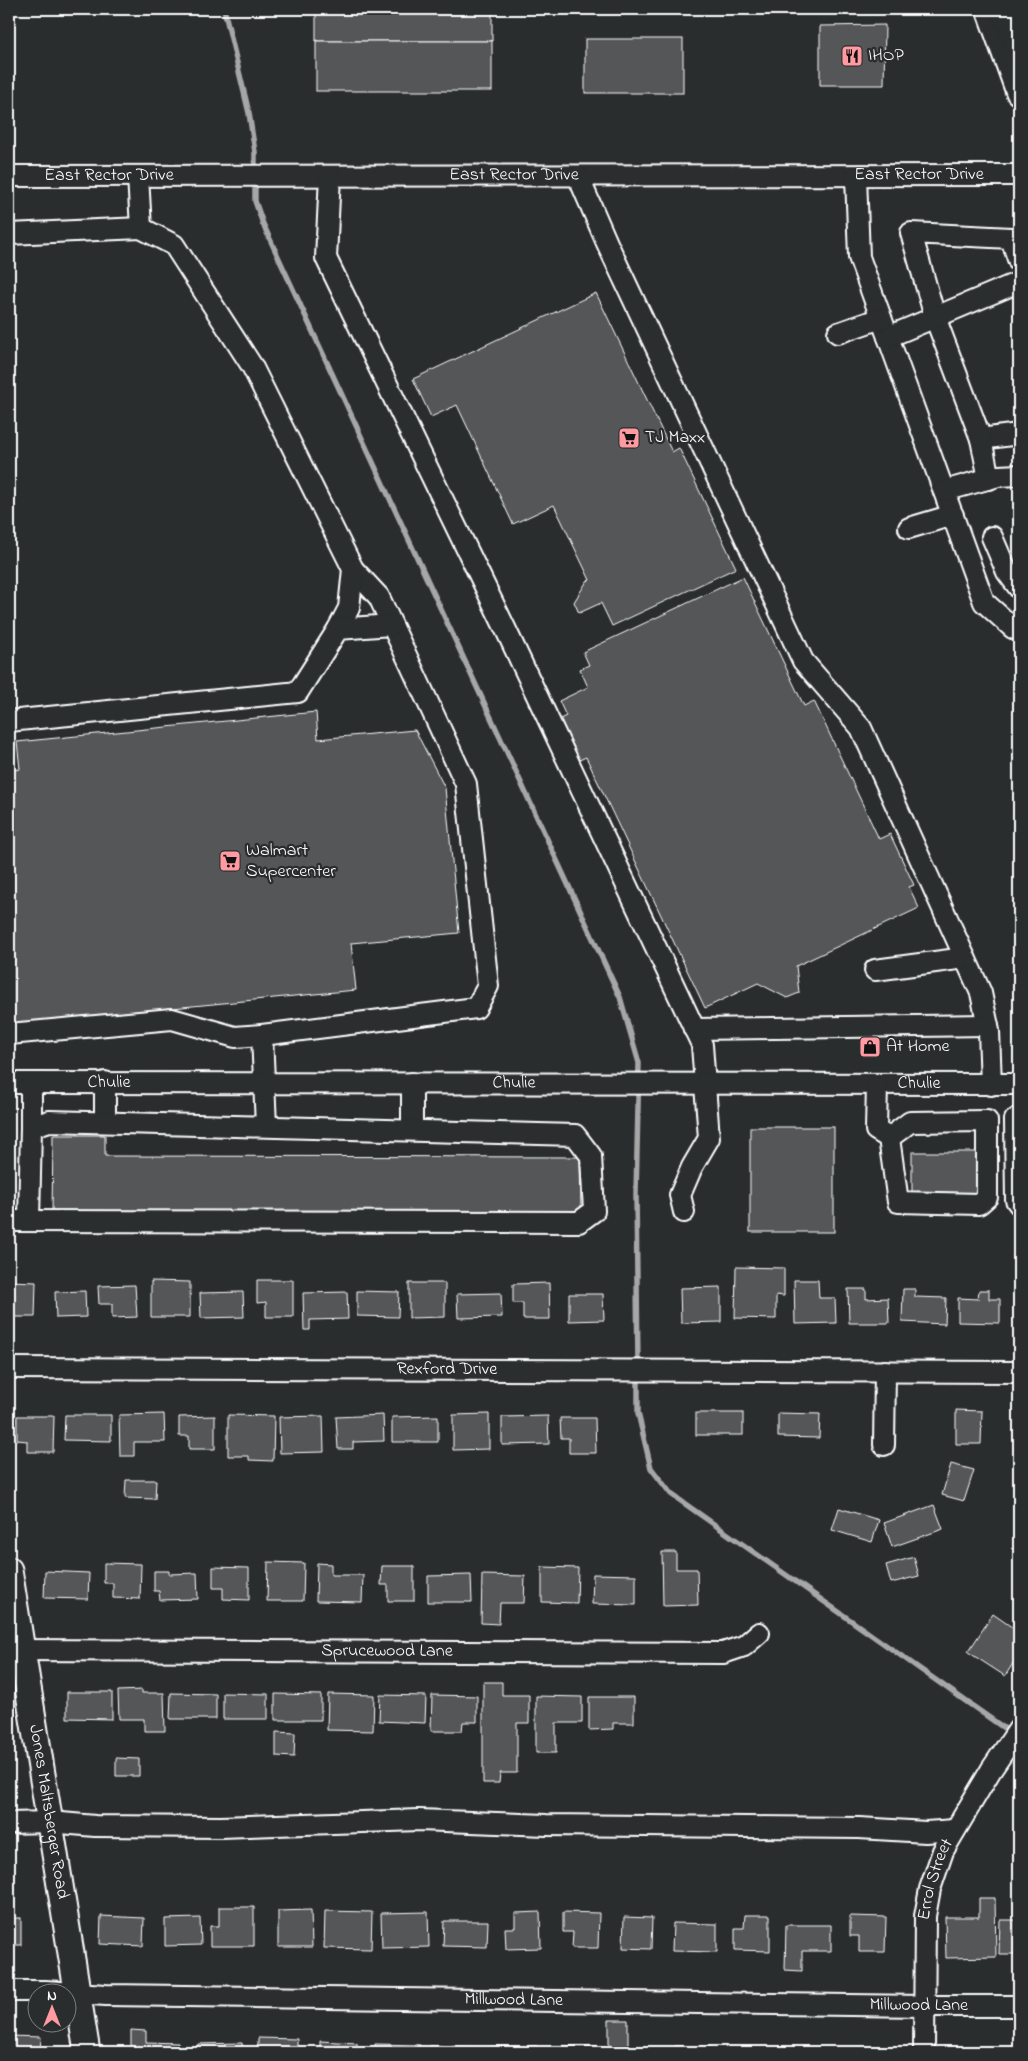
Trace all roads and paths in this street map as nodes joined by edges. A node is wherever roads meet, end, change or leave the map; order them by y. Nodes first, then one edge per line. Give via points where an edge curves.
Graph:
1 (989, 9) edge
2 (1004, 9) edge
3 (1019, 42) edge
4 (1019, 92) edge
5 (1019, 175) edge
6 (9, 176) edge
7 (138, 176) junction
8 (330, 176) junction
9 (578, 176) junction
10 (856, 176) junction
11 (141, 228) junction
12 (9, 234) edge
13 (1019, 262) edge
14 (1019, 282) edge
15 (881, 318) junction
16 (935, 318) junction
17 (838, 333) dead end
18 (888, 337) junction
19 (1019, 434) edge
20 (981, 439) junction
21 (1019, 474) edge
22 (989, 479) junction
23 (944, 491) junction
24 (953, 515) junction
25 (909, 528) dead end
26 (992, 537) dead end
27 (353, 569) junction
28 (1019, 588) edge
29 (391, 625) junction
30 (338, 629) junction
31 (1019, 631) edge
32 (9, 721) edge
33 (965, 958) junction
34 (875, 970) dead end
35 (988, 1025) junction
36 (694, 1029) junction
37 (9, 1034) edge
38 (262, 1034) junction
39 (105, 1082) junction
40 (266, 1082) junction
41 (9, 1083) edge
42 (31, 1083) junction
43 (412, 1083) junction
44 (706, 1084) junction
45 (877, 1084) junction
46 (1019, 1084) edge
47 (991, 1085) junction
48 (1019, 1117) edge
49 (105, 1122) junction
50 (266, 1126) junction
51 (31, 1127) junction
52 (412, 1130) junction
53 (889, 1138) junction
54 (1019, 1204) edge
55 (684, 1212) dead end
56 (9, 1221) edge
57 (29, 1221) junction
58 (9, 1368) edge
59 (885, 1371) junction
60 (1019, 1372) edge
61 (884, 1445) dead end
62 (9, 1570) edge
63 (759, 1633) dead end
64 (16, 1650) edge
65 (1019, 1729) edge
66 (50, 1822) junction
67 (9, 1823) edge
68 (955, 1830) junction
69 (77, 1984) edge
70 (9, 1991) edge
71 (28, 1992) edge
72 (78, 1993) joint
73 (924, 2006) junction
74 (1019, 2006) edge
75 (88, 2052) edge
76 (924, 2052) edge

1 - 4 main road
2 - 3 highway
5 - 10 street, East Rector Drive
6 - 7 street, East Rector Drive
7 - 8 street, East Rector Drive
7 - 11 street
8 - 9 street, East Rector Drive
8 - 36 street via 326,258
9 - 10 street, East Rector Drive
9 - 33 street via 803,661 861,728
10 - 15 street via 859,257
11 - 12 street
11 - 27 street via 174,245 252,366
13 - 16 street via 1011,238 912,234
14 - 16 street
15 - 17 street
15 - 18 street
16 - 18 street
16 - 20 street
18 - 23 street
19 - 20 street
20 - 22 street
21 - 22 street
22 - 23 street
23 - 24 street
24 - 25 street
24 - 31 street via 984,602
26 - 28 street via 1007,572
27 - 29 street via 378,597
27 - 30 street via 349,608
29 - 30 street
29 - 38 street via 466,784 488,986 476,1008
30 - 32 street via 298,692
33 - 34 street
33 - 35 street via 981,993
35 - 36 street
35 - 47 street
36 - 44 street via 702,1045
37 - 38 street via 172,1019 235,1037
38 - 40 street
39 - 40 street, Chulie
39 - 42 street, Chulie
39 - 49 street
40 - 43 street, Chulie
40 - 50 street
41 - 42 street, Chulie
42 - 51 street
43 - 44 street, Chulie
43 - 52 street
44 - 45 street, Chulie
44 - 55 street via 709,1138 680,1196
45 - 47 street, Chulie
45 - 53 street via 876,1130
46 - 47 street, Chulie
48 - 54 street via 1015,1120 1016,1200
49 - 50 street
49 - 51 street via 49,1121
50 - 52 street
51 - 57 street
52 - 57 street via 574,1135 591,1156 594,1211 578,1222
53 - 53 street via 910,1122 987,1121 987,1197 979,1204 898,1202
56 - 57 street
58 - 59 street, Rexford Drive
59 - 60 street, Rexford Drive
59 - 61 street
62 - 64 main road, Jones Maltsberger Road
63 - 64 street, Sprucewood Lane via 744,1646 723,1653
64 - 66 main road, Jones Maltsberger Road
65 - 68 street, Errol Street via 990,1770
66 - 67 street
66 - 68 street via 95,1826 221,1827 419,1820 546,1825
66 - 69 main road, Jones Maltsberger Road
68 - 73 street, Errol Street via 942,1851 925,1916
70 - 71 street, Millwood Lane
72 - 73 street, Millwood Lane
72 - 75 main road, Jones Maltsberger Road
73 - 74 street, Millwood Lane
73 - 76 street, Errol Street

